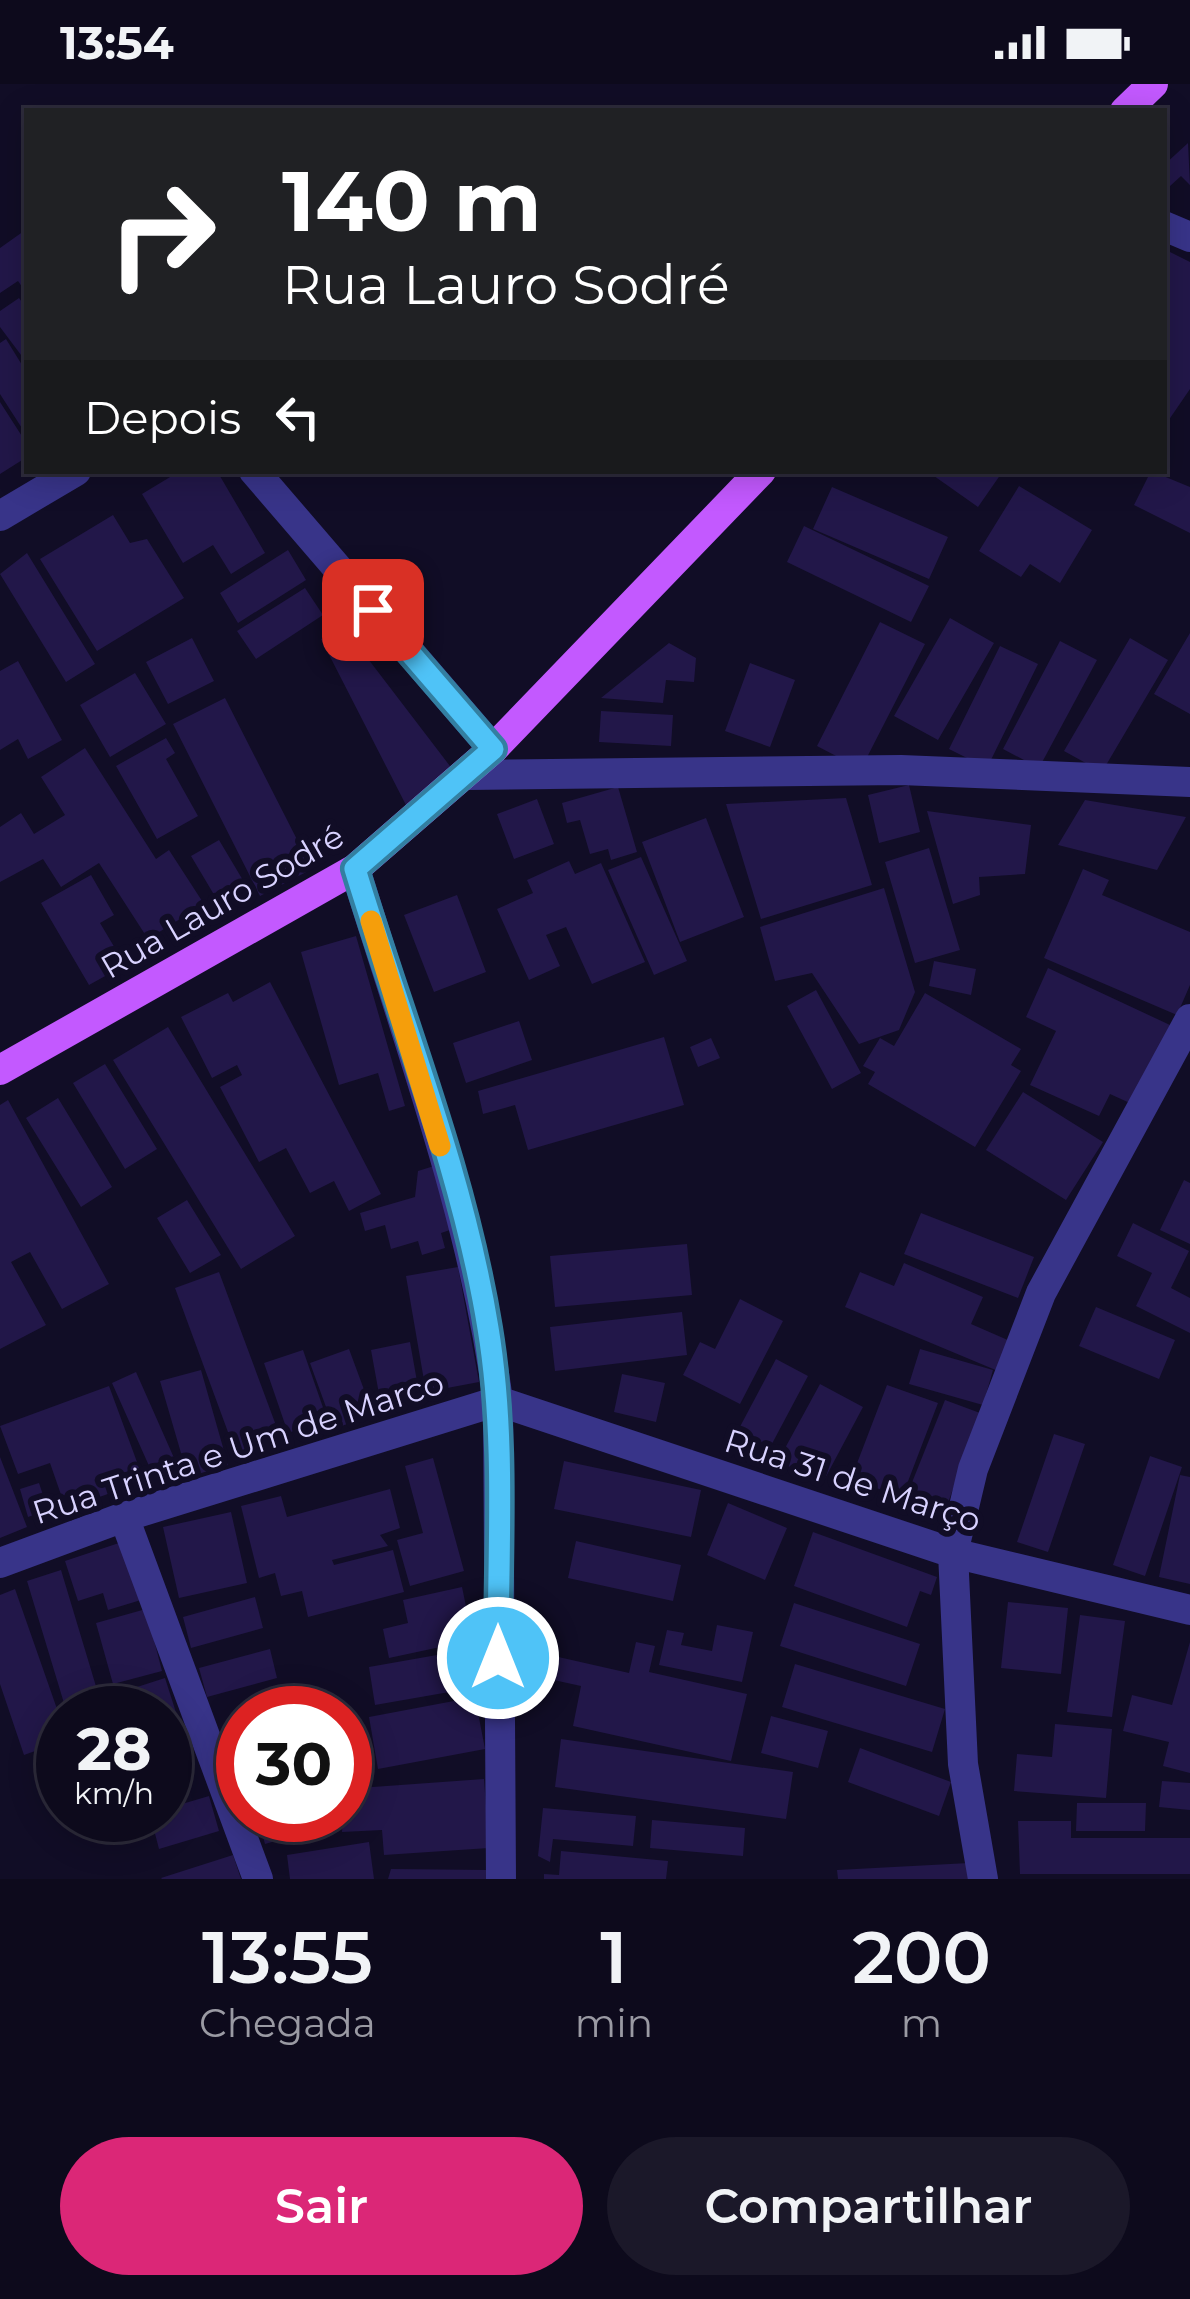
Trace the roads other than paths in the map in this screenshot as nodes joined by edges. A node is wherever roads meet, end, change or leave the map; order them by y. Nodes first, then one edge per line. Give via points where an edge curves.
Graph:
1 (1153, 84) edge
2 (1128, 108) edge
3 (71, 474) edge
4 (257, 474) edge
5 (757, 474) edge
6 (0, 516) edge
7 (493, 749) junction
8 (466, 775) junction
9 (1190, 782) edge
10 (355, 869) junction
11 (1190, 1019) edge
12 (0, 1070) edge
13 (498, 1401) junction
14 (124, 1517) junction
15 (953, 1553) junction
16 (0, 1563) edge
17 (1190, 1610) edge
18 (258, 1879) edge
19 (501, 1879) edge
20 (982, 1879) edge

1 - 2 main road
3 - 6 street
4 - 7 street
5 - 7 main road, Rua Lauro Sodré
7 - 8 main road, Rua Lauro Sodré
8 - 9 street via 901,770
8 - 10 main road, Rua Lauro Sodré
10 - 12 main road, Rua Lauro Sodré
10 - 13 street via 470,1243
11 - 15 street via 1041,1292 973,1469
13 - 14 street, Rua Trinta e Um de Marco
13 - 15 street, Rua 31 de Março
13 - 19 street
14 - 16 street, Rua Trinta e Um de Marco
14 - 18 street
15 - 17 street, Rua 31 de Março
15 - 20 street via 963,1764

